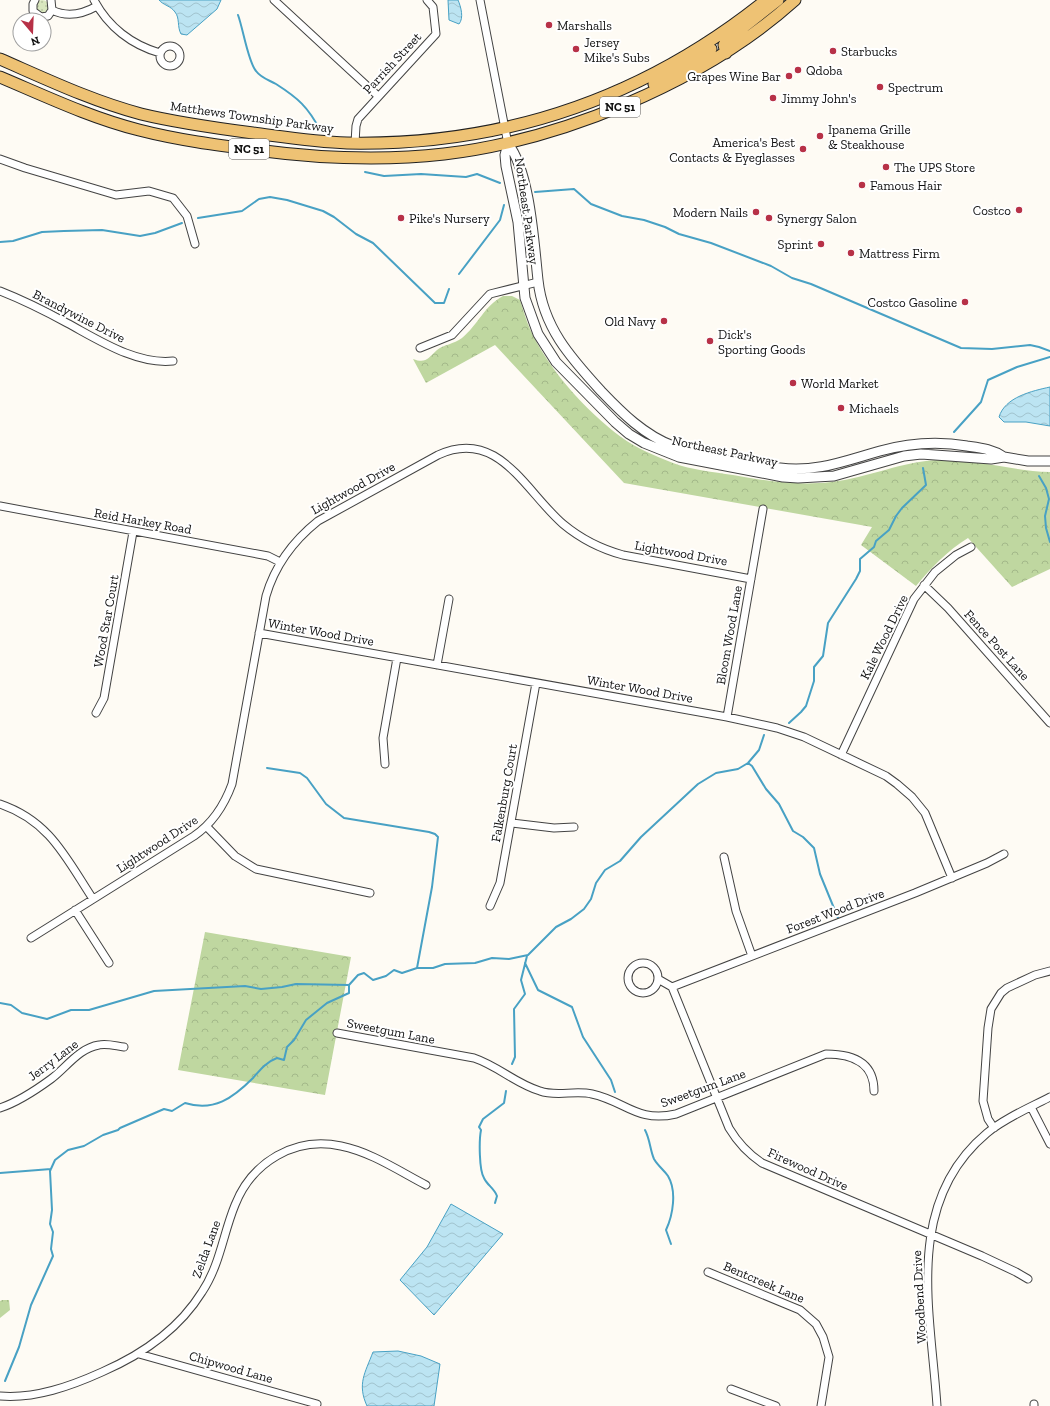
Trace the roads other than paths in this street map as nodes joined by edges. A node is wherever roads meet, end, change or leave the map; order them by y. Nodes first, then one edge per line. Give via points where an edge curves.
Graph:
1 (35, 0) edge
2 (51, 0) edge
3 (274, 0) edge
4 (480, 0) edge
5 (766, 0) edge
6 (778, 0) edge
7 (795, 0) edge
8 (429, 1) edge
9 (96, 3) edge
10 (52, 10) junction
11 (712, 40) junction
12 (160, 53) dead end
13 (726, 53) junction
14 (0, 59) edge
15 (0, 77) edge
16 (378, 96) junction
17 (623, 106) junction
18 (505, 128) junction
19 (355, 143) junction
20 (508, 144) junction
21 (0, 159) edge
22 (195, 244) dead end
23 (538, 282) junction
24 (523, 284) junction
25 (0, 291) edge
26 (420, 348) dead end
27 (172, 361) dead end
28 (1004, 457) junction
29 (1050, 461) edge
30 (0, 506) edge
31 (763, 509) dead end
32 (133, 532) junction
33 (970, 546) dead end
34 (280, 562) junction
35 (751, 579) junction
36 (924, 585) junction
37 (449, 599) dead end
38 (259, 633) junction
39 (397, 658) junction
40 (436, 665) junction
41 (536, 683) junction
42 (96, 713) dead end
43 (727, 717) junction
44 (1050, 723) edge
45 (841, 755) junction
46 (385, 764) dead end
47 (0, 804) edge
48 (512, 823) junction
49 (207, 827) junction
50 (574, 827) dead end
51 (1004, 854) dead end
52 (724, 857) dead end
53 (952, 878) junction
54 (370, 892) dead end
55 (93, 899) junction
56 (490, 906) dead end
57 (76, 910) junction
58 (31, 938) dead end
59 (752, 956) junction
60 (108, 963) dead end
61 (1050, 971) edge
62 (658, 979) junction
63 (672, 987) junction
64 (337, 1033) dead end
65 (124, 1047) dead end
66 (874, 1091) dead end
67 (1050, 1097) edge
68 (716, 1098) junction
69 (1031, 1107) junction
70 (0, 1108) edge
71 (994, 1128) junction
72 (1050, 1144) edge
73 (426, 1185) dead end
74 (930, 1235) junction
75 (708, 1272) dead end
76 (1028, 1279) dead end
77 (139, 1354) junction
78 (731, 1389) dead end
79 (0, 1396) edge
80 (317, 1404) dead end
81 (776, 1406) edge
82 (821, 1406) edge
83 (937, 1406) edge

1 - 10 street via 32,7 38,16 48,16
2 - 10 street
3 - 16 street
4 - 18 street, Northeast Parkway
5 - 11 main road, Matthews Township Parkway / NC 51
6 - 13 main road via 727,40 724,45
7 - 13 main road, NC 51
8 - 16 street, Parrish Street via 433,6 436,34
9 - 10 street via 76,14
9 - 12 street via 107,20 123,36 144,48
11 - 17 main road via 709,51 639,92
11 - 18 main road, Matthews Township Parkway / NC 51 via 658,72 585,106
13 - 17 main road, NC 51 via 698,70
14 - 19 main road, Matthews Township Parkway / NC 51 via 93,99 153,117 288,138
15 - 20 main road, NC 51 via 112,122 186,141 325,158 375,159 426,157
16 - 19 street, Parrish Street via 358,119
17 - 20 main road, NC 51 via 563,129
18 - 19 main road, Matthews Township Parkway / NC 51 via 423,141
18 - 20 street, Northeast Parkway
20 - 23 street, Northeast Parkway via 519,163 528,200
20 - 24 street, Northeast Parkway via 506,161 518,222
21 - 22 street via 116,195 149,191 173,198 187,216
23 - 24 street
23 - 28 street, Northeast Parkway via 551,326 571,358 633,422 672,446 695,453 782,468 824,467 922,443 955,444 994,450
24 - 26 street via 490,294 452,335
24 - 28 street, Northeast Parkway via 525,298 538,334 556,362 629,434 661,451 680,457 798,478 834,476 897,458 921,454 991,459
25 - 27 street, Brandywine Drive via 113,348 156,360
28 - 29 street, Northeast Parkway
30 - 32 street, Reid Harkey Road
31 - 35 street, Bloom Wood Lane
32 - 34 street, Reid Harkey Road via 268,556
32 - 42 street, Wood Star Court via 104,698
33 - 36 street, Kale Wood Drive via 944,564
34 - 35 street, Lightwood Drive via 302,534 327,515 438,456 451,450 466,448 488,453 504,462 562,523 600,547 623,555
34 - 38 street, Lightwood Drive via 269,587
35 - 43 street, Bloom Wood Lane
36 - 44 street, Fence Post Lane via 948,608
36 - 45 street, Kale Wood Drive via 909,608
37 - 40 street
38 - 39 street, Winter Wood Drive
38 - 49 street, Lightwood Drive via 232,784 221,809
39 - 40 street, Winter Wood Drive
39 - 46 street via 383,738
40 - 41 street, Winter Wood Drive
41 - 43 street, Winter Wood Drive
41 - 48 street, Falkenburg Court
43 - 45 street, Winter Wood Drive via 788,731
45 - 53 street, Winter Wood Drive via 886,776 912,797 930,823
47 - 55 street via 27,816 44,829
48 - 50 street via 554,828
48 - 56 street, Falkenburg Court via 500,883
49 - 54 street via 235,856 256,869
49 - 55 street, Lightwood Drive
51 - 53 street, Forest Wood Drive
52 - 59 street via 736,911
53 - 59 street, Forest Wood Drive via 820,932
55 - 57 street, Lightwood Drive
57 - 58 street, Lightwood Drive
57 - 60 street
59 - 63 street, Forest Wood Drive
61 - 71 street via 1008,988 1001,993 991,1009 983,1101
62 - 62 street via 653,967 643,963 632,967 627,977 632,989 640,993 651,990
62 - 63 street
63 - 68 street, Firewood Drive
64 - 68 street, Sweetgum Lane via 474,1058 542,1092 591,1094 649,1116 664,1117 676,1114
65 - 70 street, Jerry Lane via 100,1044 90,1047 27,1095
66 - 68 street, Sweetgum Lane via 872,1075 863,1064 853,1058 826,1054
67 - 69 street, Woodbend Drive
68 - 74 street, Firewood Drive via 729,1128 740,1145 762,1163
69 - 71 street, Woodbend Drive
69 - 72 street
71 - 74 street, Woodbend Drive via 973,1146 954,1170 940,1197
73 - 77 street, Zelda Lane via 373,1158 342,1146 299,1146 271,1158 254,1173 239,1195 217,1261 202,1293 161,1338
74 - 76 street, Firewood Drive via 982,1256
74 - 83 street, Woodbend Drive via 927,1265
75 - 82 street, Bentcreek Lane via 800,1310 816,1324 823,1337 828,1357
77 - 79 street, Zelda Lane via 78,1383 28,1395
77 - 80 street, Chipwood Lane
78 - 81 street

